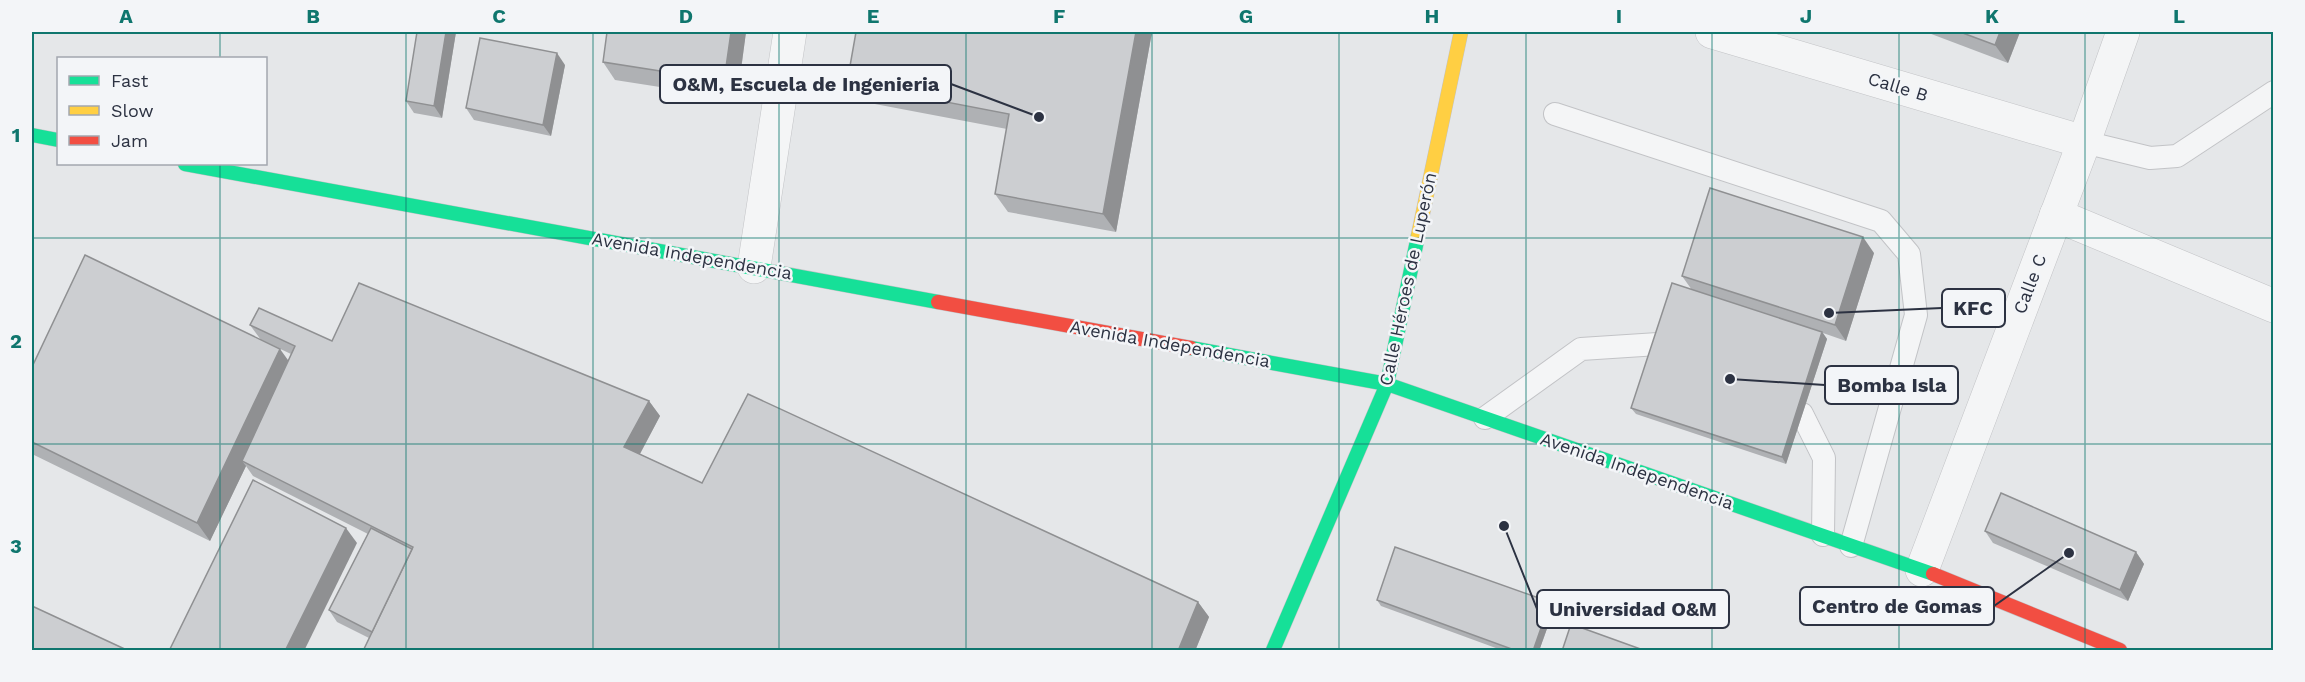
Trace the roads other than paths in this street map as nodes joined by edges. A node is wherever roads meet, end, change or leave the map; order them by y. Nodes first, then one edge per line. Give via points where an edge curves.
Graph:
1 (790, 32) edge
2 (1461, 32) edge
3 (1712, 32) edge
4 (2123, 32) edge
5 (2274, 92) edge
6 (1555, 114) dead end
7 (32, 135) edge
8 (57, 140) edge
9 (2084, 142) junction
10 (191, 165) edge
11 (2056, 215) junction
12 (754, 267) junction
13 (2274, 306) edge
14 (1658, 344) edge
15 (1387, 384) junction
16 (1802, 414) edge
17 (1485, 418) junction
18 (1823, 535) junction
19 (1851, 546) junction
20 (1922, 570) junction
21 (1273, 651) edge
22 (2120, 651) edge

1 - 12 street
2 - 15 main road, Calle Héroes de Luperón
3 - 9 street, Calle B
4 - 9 street, Calle C
5 - 9 lane via 2177,156 2150,158
6 - 19 lane via 1881,222 1909,254 1916,315
7 - 8 main road
9 - 11 street, Calle C
10 - 12 main road, Avenida Independencia
11 - 13 street
11 - 20 street, Calle C
12 - 15 main road, Avenida Independencia
14 - 17 lane via 1581,349
15 - 17 main road, Avenida Independencia
15 - 21 main road, Calle Héroes de Luperón
16 - 18 lane via 1824,458
17 - 18 main road, Avenida Independencia
18 - 19 main road, Avenida Independencia
19 - 20 main road, Avenida Independencia
20 - 22 main road, Avenida Independencia

